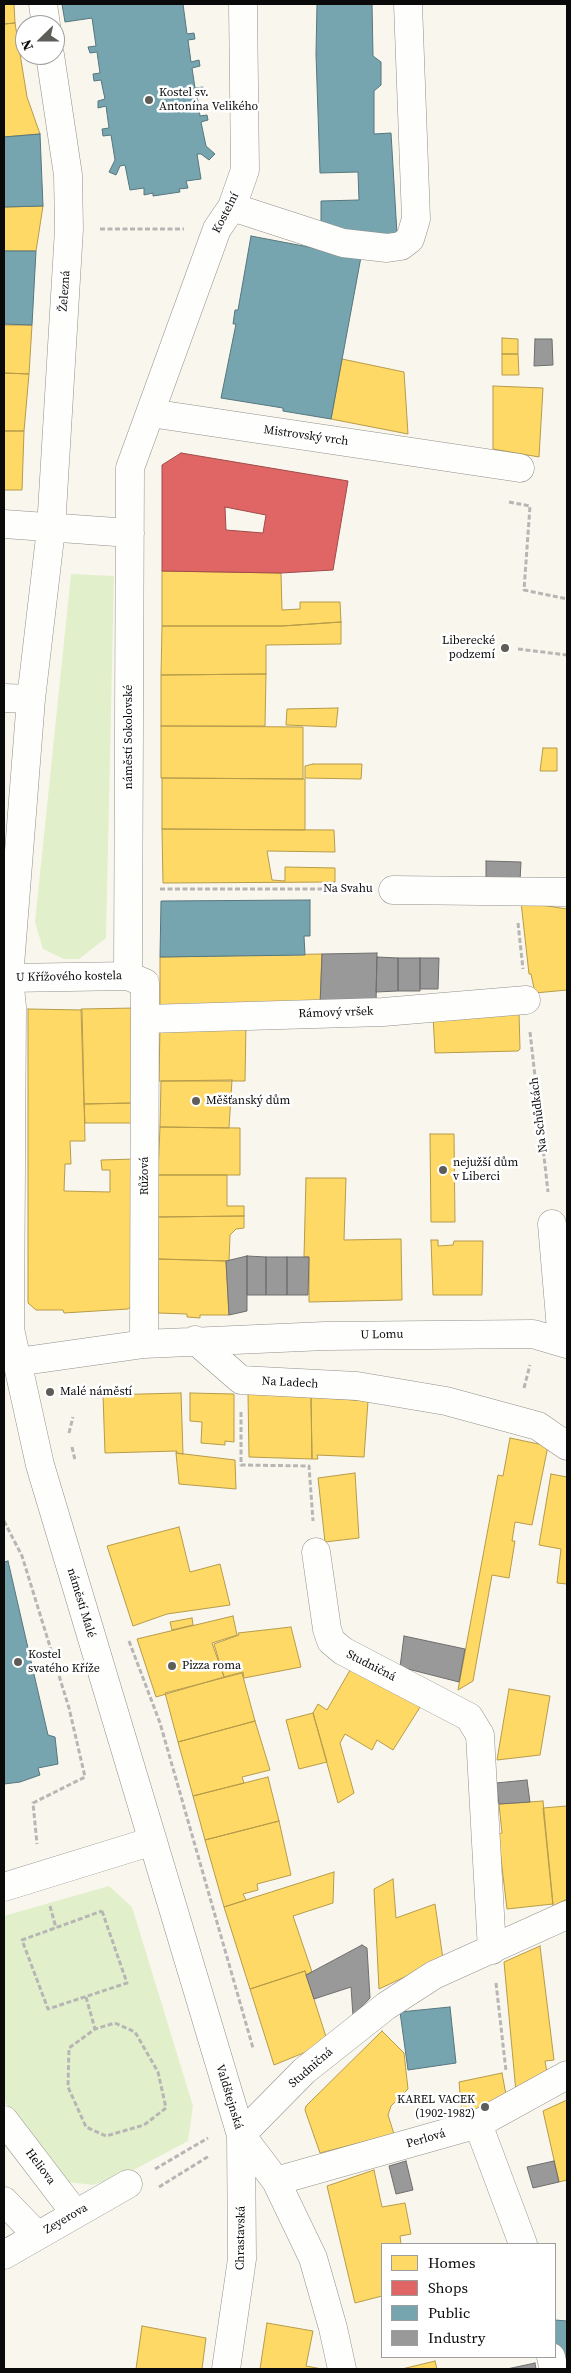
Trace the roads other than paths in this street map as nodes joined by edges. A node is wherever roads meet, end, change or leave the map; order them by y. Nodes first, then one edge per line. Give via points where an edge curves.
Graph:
1 (243, 4) edge
2 (408, 4) edge
3 (52, 65) edge
4 (232, 206) junction
5 (150, 413) junction
6 (520, 468) dead end
7 (4, 524) edge
8 (51, 529) junction
9 (130, 533) junction
10 (4, 698) edge
11 (31, 699) junction
12 (393, 890) road end
13 (567, 892) edge
14 (128, 976) junction
15 (10, 978) junction
16 (526, 1000) road end
17 (146, 1014) junction
18 (552, 1224) road end
19 (7, 1329) edge
20 (195, 1340) junction
21 (565, 1343) edge
22 (144, 1344) junction
23 (17, 1362) junction
24 (567, 1446) edge
25 (316, 1552) road end
26 (153, 1841) junction
27 (4, 1887) edge
28 (567, 1915) edge
29 (492, 1950) junction
30 (567, 2075) edge
31 (4, 2120) edge
32 (478, 2124) junction
33 (241, 2136) junction
34 (276, 2181) junction
35 (128, 2184) road end
36 (4, 2202) edge
37 (75, 2213) junction
38 (37, 2235) junction
39 (523, 2243) edge
40 (4, 2255) edge
41 (226, 2369) edge
42 (342, 2369) edge

1 - 4 street, Kostelní via 245,170
2 - 4 street via 416,219 410,239 401,246 387,248 343,243
3 - 8 street, Železná via 68,175 69,229
4 - 5 street, Kostelní via 217,229
5 - 6 street, Mistrovský vrch
5 - 9 street, náměstí Sokolovské via 130,468
7 - 8 street
8 - 9 street
8 - 11 street
9 - 14 street, náměstí Sokolovské
10 - 11 street
11 - 15 street
12 - 13 street
14 - 15 street, U Křížového kostela
14 - 17 street via 145,983
15 - 19 street
16 - 17 street, Rámový vršek via 383,1012
17 - 22 street, Růžová
18 - 21 street
19 - 23 street
20 - 21 street, U Lomu via 533,1334
20 - 22 street
20 - 24 street, Na Ladech via 241,1380 357,1386 446,1401 538,1426
22 - 23 street
23 - 26 street, náměstí Malé via 40,1465
25 - 29 street, Studničná via 326,1629 331,1641 342,1651 469,1717 480,1735
26 - 27 street
26 - 33 street, Valdštejnská
28 - 29 street, Studničná
29 - 33 street, Studničná via 434,1975 386,2006 304,2071
30 - 32 street, Perlová
31 - 37 street, Heliova
32 - 34 street, Perlová
32 - 39 street
33 - 34 street, Valdštejnská
33 - 41 street, Chrastavská via 242,2259
34 - 42 street, Valdštejnská via 313,2258
35 - 37 street, Zeyerova
36 - 38 street
37 - 38 street, Zeyerova
38 - 40 street, Zeyerova

